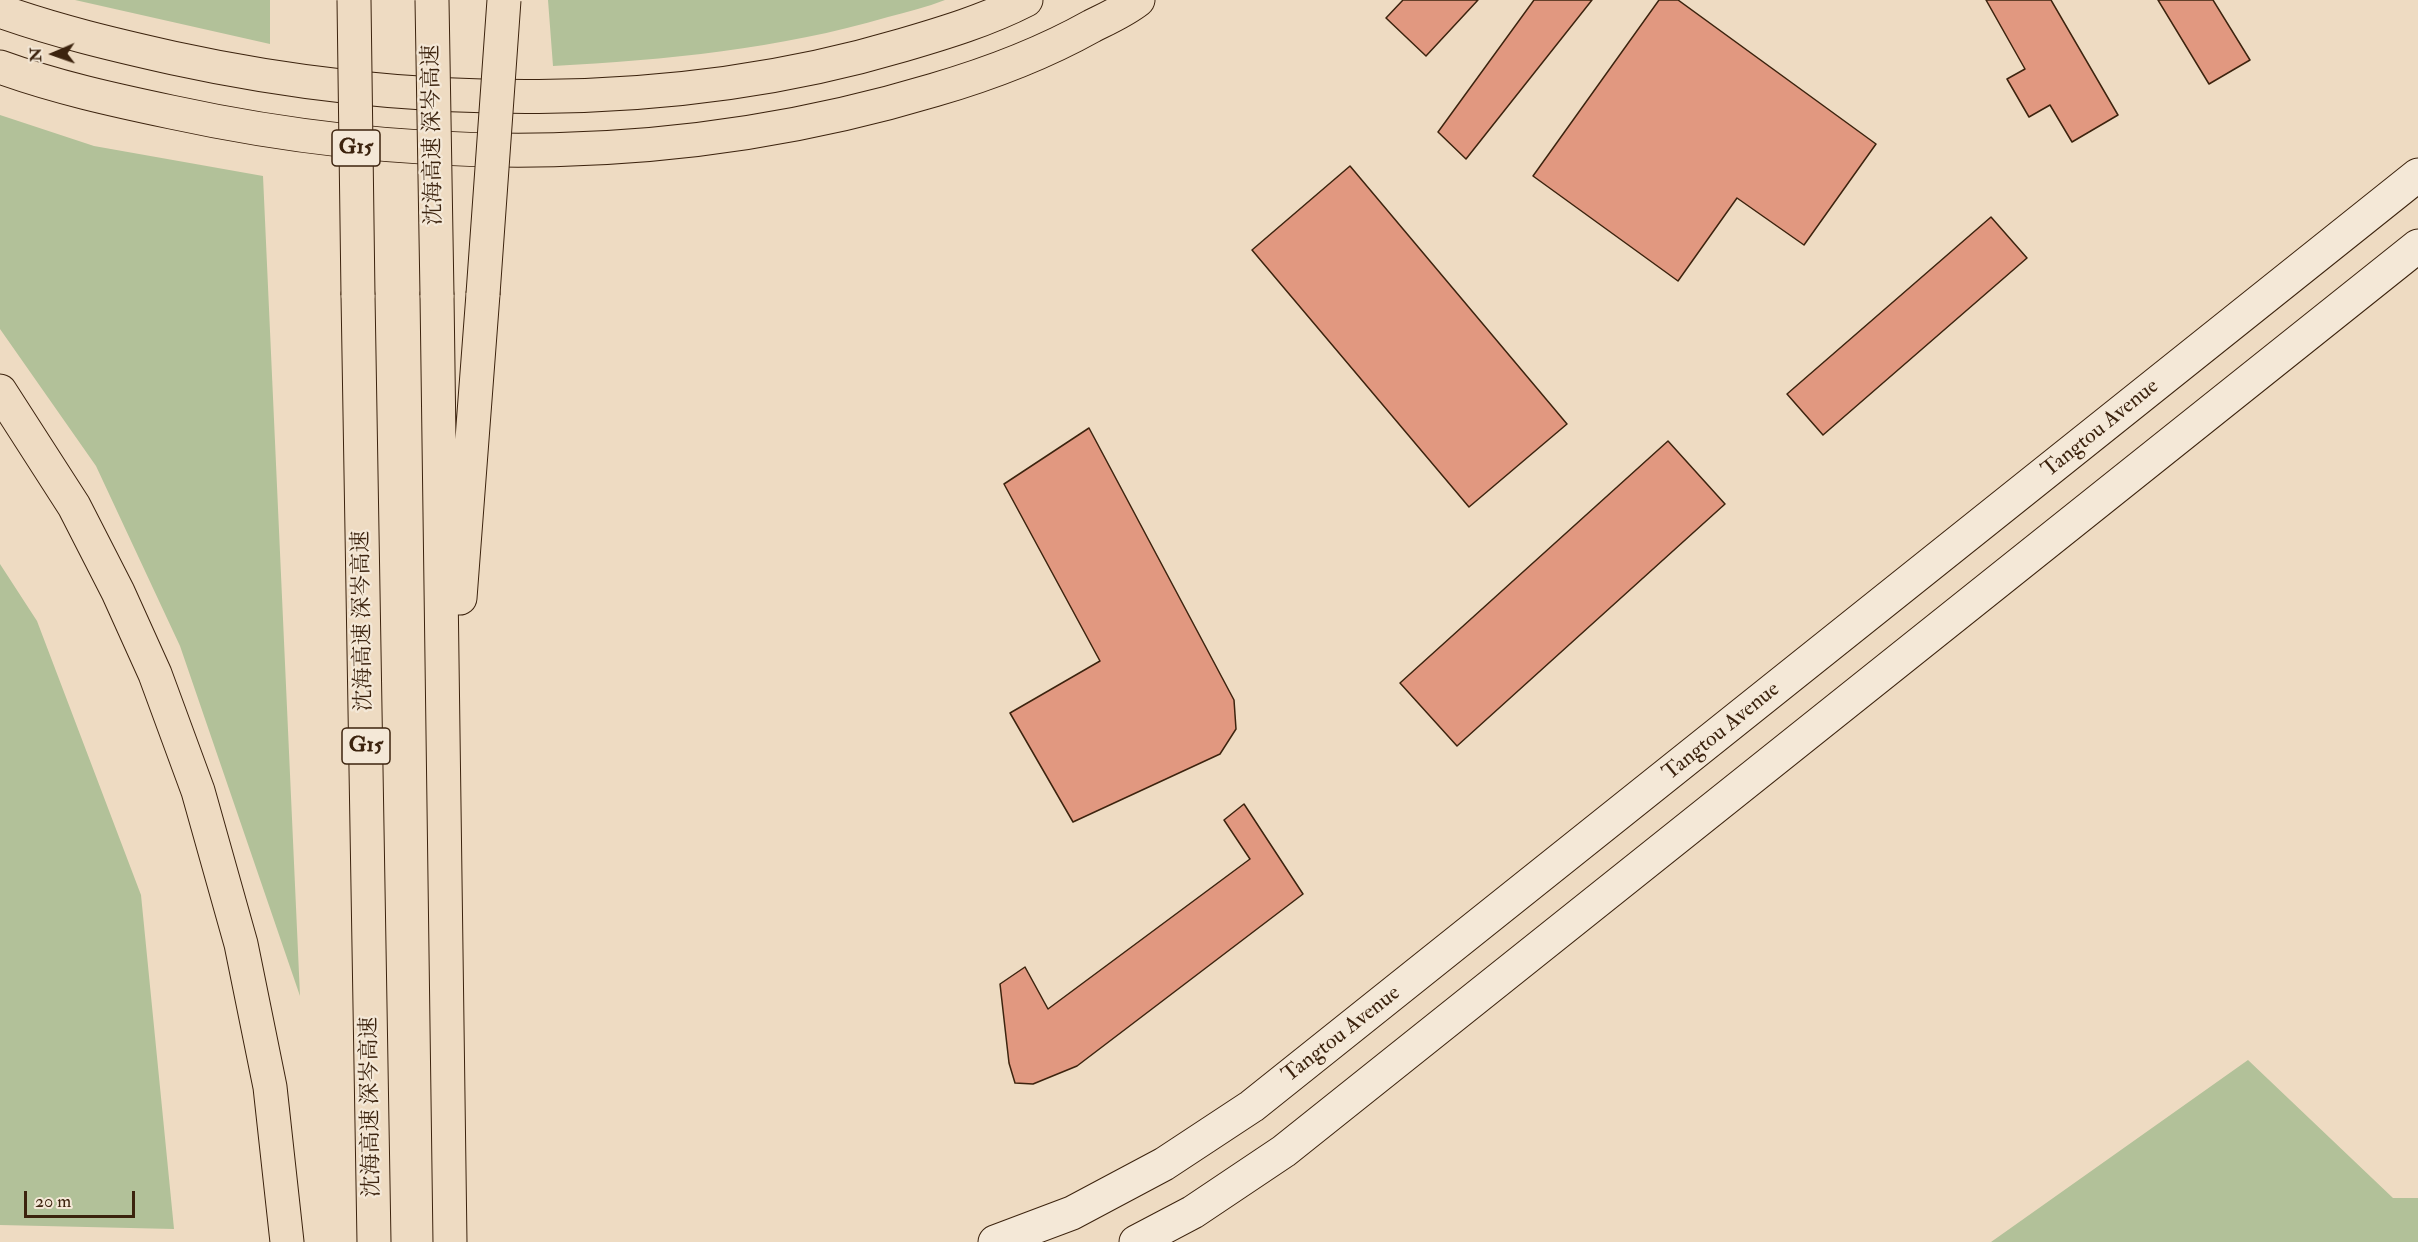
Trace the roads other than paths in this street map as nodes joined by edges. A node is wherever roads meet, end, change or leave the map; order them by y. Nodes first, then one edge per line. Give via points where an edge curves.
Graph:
1 (354, 0) edge
2 (432, 0) edge
3 (504, 0) edge
4 (1026, 0) edge
5 (1138, 0) edge
6 (0, 11) edge
7 (0, 67) edge
8 (2418, 175) edge
9 (2418, 246) edge
10 (0, 391) edge
11 (443, 815) junction
12 (287, 1242) edge
13 (374, 1242) edge
14 (450, 1242) edge
15 (995, 1242) edge
16 (1136, 1242) edge

1 - 13 highway, 沈海高速 深岑高速 / G15, bridge
2 - 11 highway, 沈海高速 深岑高速, bridge
3 - 11 highway, bridge
4 - 6 highway via 948,31 860,58 792,73 643,92 553,97 382,90 248,74 117,46
5 - 7 highway via 1054,47 929,92 822,120 651,146 474,151 248,129 125,102
8 - 15 main road, Tangtou Avenue via 1252,1106 1164,1164 1082,1208
9 - 16 main road via 1284,1151 1192,1212
10 - 12 highway via 74,506 118,592 198,791 243,955 270,1087
11 - 14 highway, 沈海高速 深岑高速

